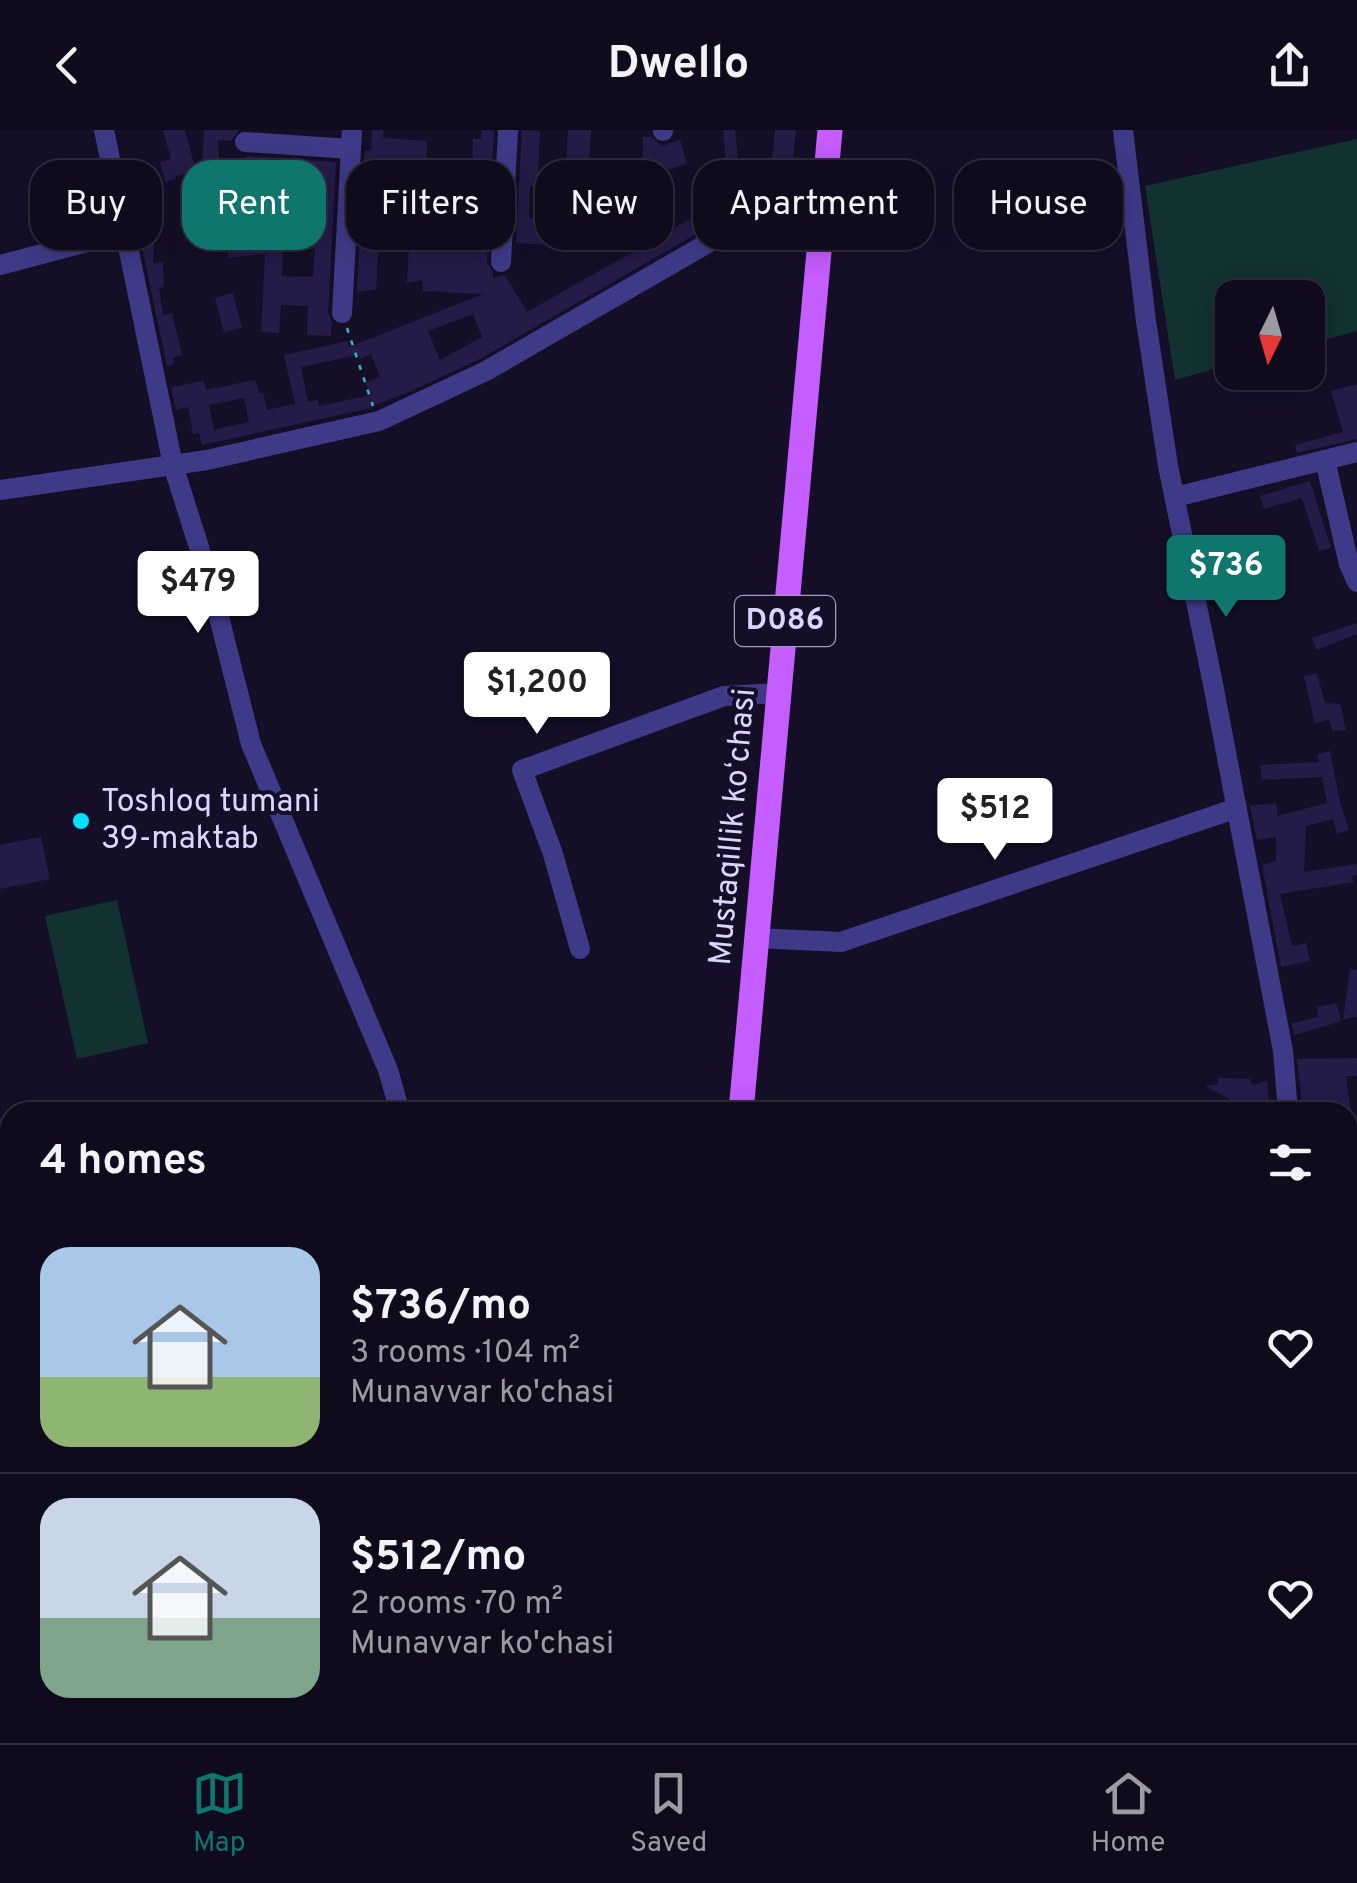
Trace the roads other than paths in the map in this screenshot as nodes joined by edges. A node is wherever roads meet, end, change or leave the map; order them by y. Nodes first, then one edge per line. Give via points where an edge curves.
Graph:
1 (104, 130) edge
2 (508, 130) edge
3 (830, 130) edge
4 (1122, 130) edge
5 (351, 140) edge
6 (245, 142) dead end
7 (110, 160) edge
8 (827, 160) edge
9 (57, 250) edge
10 (129, 250) edge
11 (697, 250) edge
12 (819, 250) edge
13 (501, 262) dead end
14 (0, 265) edge
15 (342, 313) road end
16 (1357, 452) edge
17 (1325, 460) junction
18 (173, 465) junction
19 (0, 490) edge
20 (1174, 498) junction
21 (1357, 582) edge
22 (779, 693) junction
23 (1237, 808) junction
24 (756, 938) junction
25 (580, 950) dead end
26 (397, 1102) edge
27 (742, 1102) edge
28 (1287, 1102) edge

1 - 7 street
2 - 13 street
3 - 8 main road, Mustaqillik koʻchasi / D086
4 - 20 street
5 - 6 street
5 - 15 street
9 - 14 street
10 - 18 street
11 - 18 street via 486,372 379,421
12 - 22 main road, Mustaqillik koʻchasi / D086
16 - 17 street
17 - 20 street
17 - 21 street
18 - 19 street
18 - 26 street via 251,744
20 - 23 street
22 - 24 main road, Mustaqillik koʻchasi / D086
22 - 25 street via 724,696 522,770
23 - 24 street via 841,942
23 - 28 street
24 - 27 main road, Mustaqillik koʻchasi / D086

